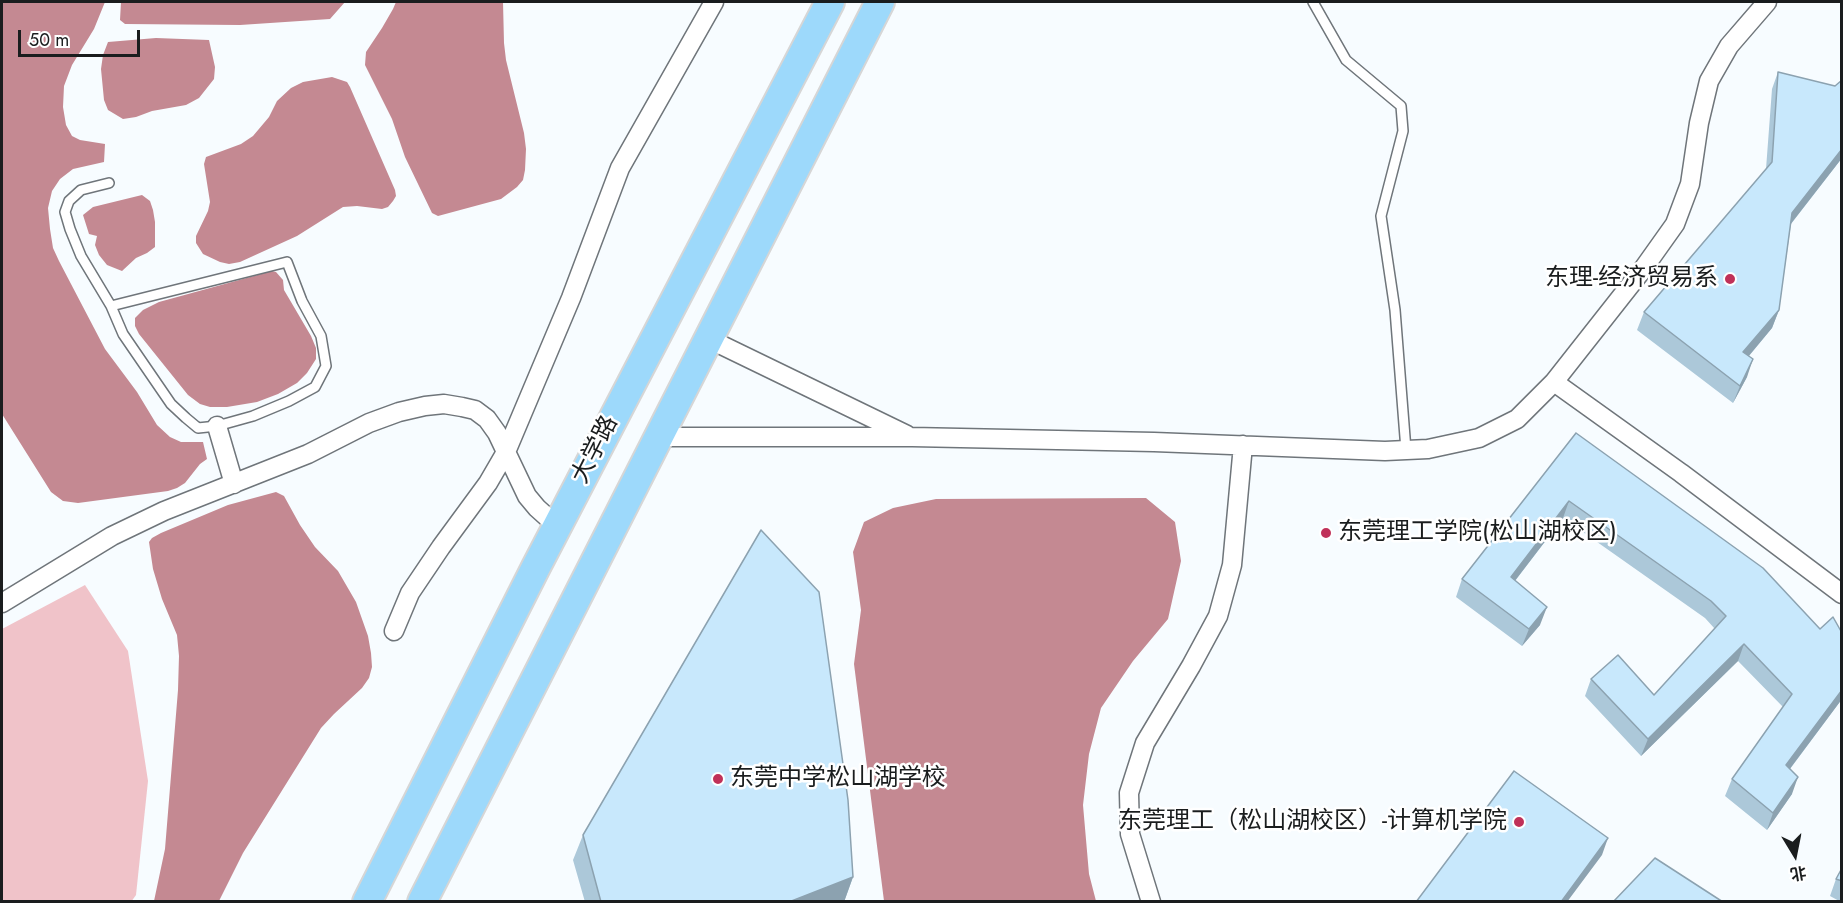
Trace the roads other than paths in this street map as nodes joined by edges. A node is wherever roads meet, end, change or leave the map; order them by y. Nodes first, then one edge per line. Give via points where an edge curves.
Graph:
1 (714, 2) edge
2 (830, 2) edge
3 (880, 2) edge
4 (1313, 2) edge
5 (1767, 2) edge
6 (109, 183) dead end
7 (111, 306) junction
8 (709, 339) junction
9 (1554, 382) junction
10 (217, 426) junction
11 (659, 437) junction
12 (912, 437) junction
13 (1243, 445) junction
14 (1406, 450) junction
15 (506, 452) junction
16 (234, 484) junction
17 (557, 526) junction
18 (1842, 594) edge
19 (2, 603) edge
20 (394, 631) dead end
21 (367, 902) edge
22 (422, 902) edge
23 (1151, 902) edge

1 - 15 street via 620,168
2 - 17 main road, 大学路
3 - 8 main road
4 - 14 lane via 1346,60 1401,106 1403,131 1381,216 1395,310
5 - 9 street via 1729,46 1709,81 1690,184 1675,224
6 - 7 lane via 81,190 69,201 65,212 81,256
7 - 10 lane via 123,334 171,404 198,428
7 - 10 lane via 287,262 321,336 326,366 315,387 253,416
8 - 11 main road
8 - 12 street
9 - 14 street via 1517,419 1479,438
9 - 18 street
10 - 16 street
11 - 12 street
11 - 22 main road
12 - 13 street
13 - 14 street
13 - 23 street via 1232,565 1218,616 1145,743 1129,793 1130,834
15 - 16 street via 487,419 475,410 444,404 425,406 369,423 308,454
15 - 17 street via 527,496
15 - 20 street via 410,593
16 - 19 street via 112,536
17 - 21 main road, 大学路

